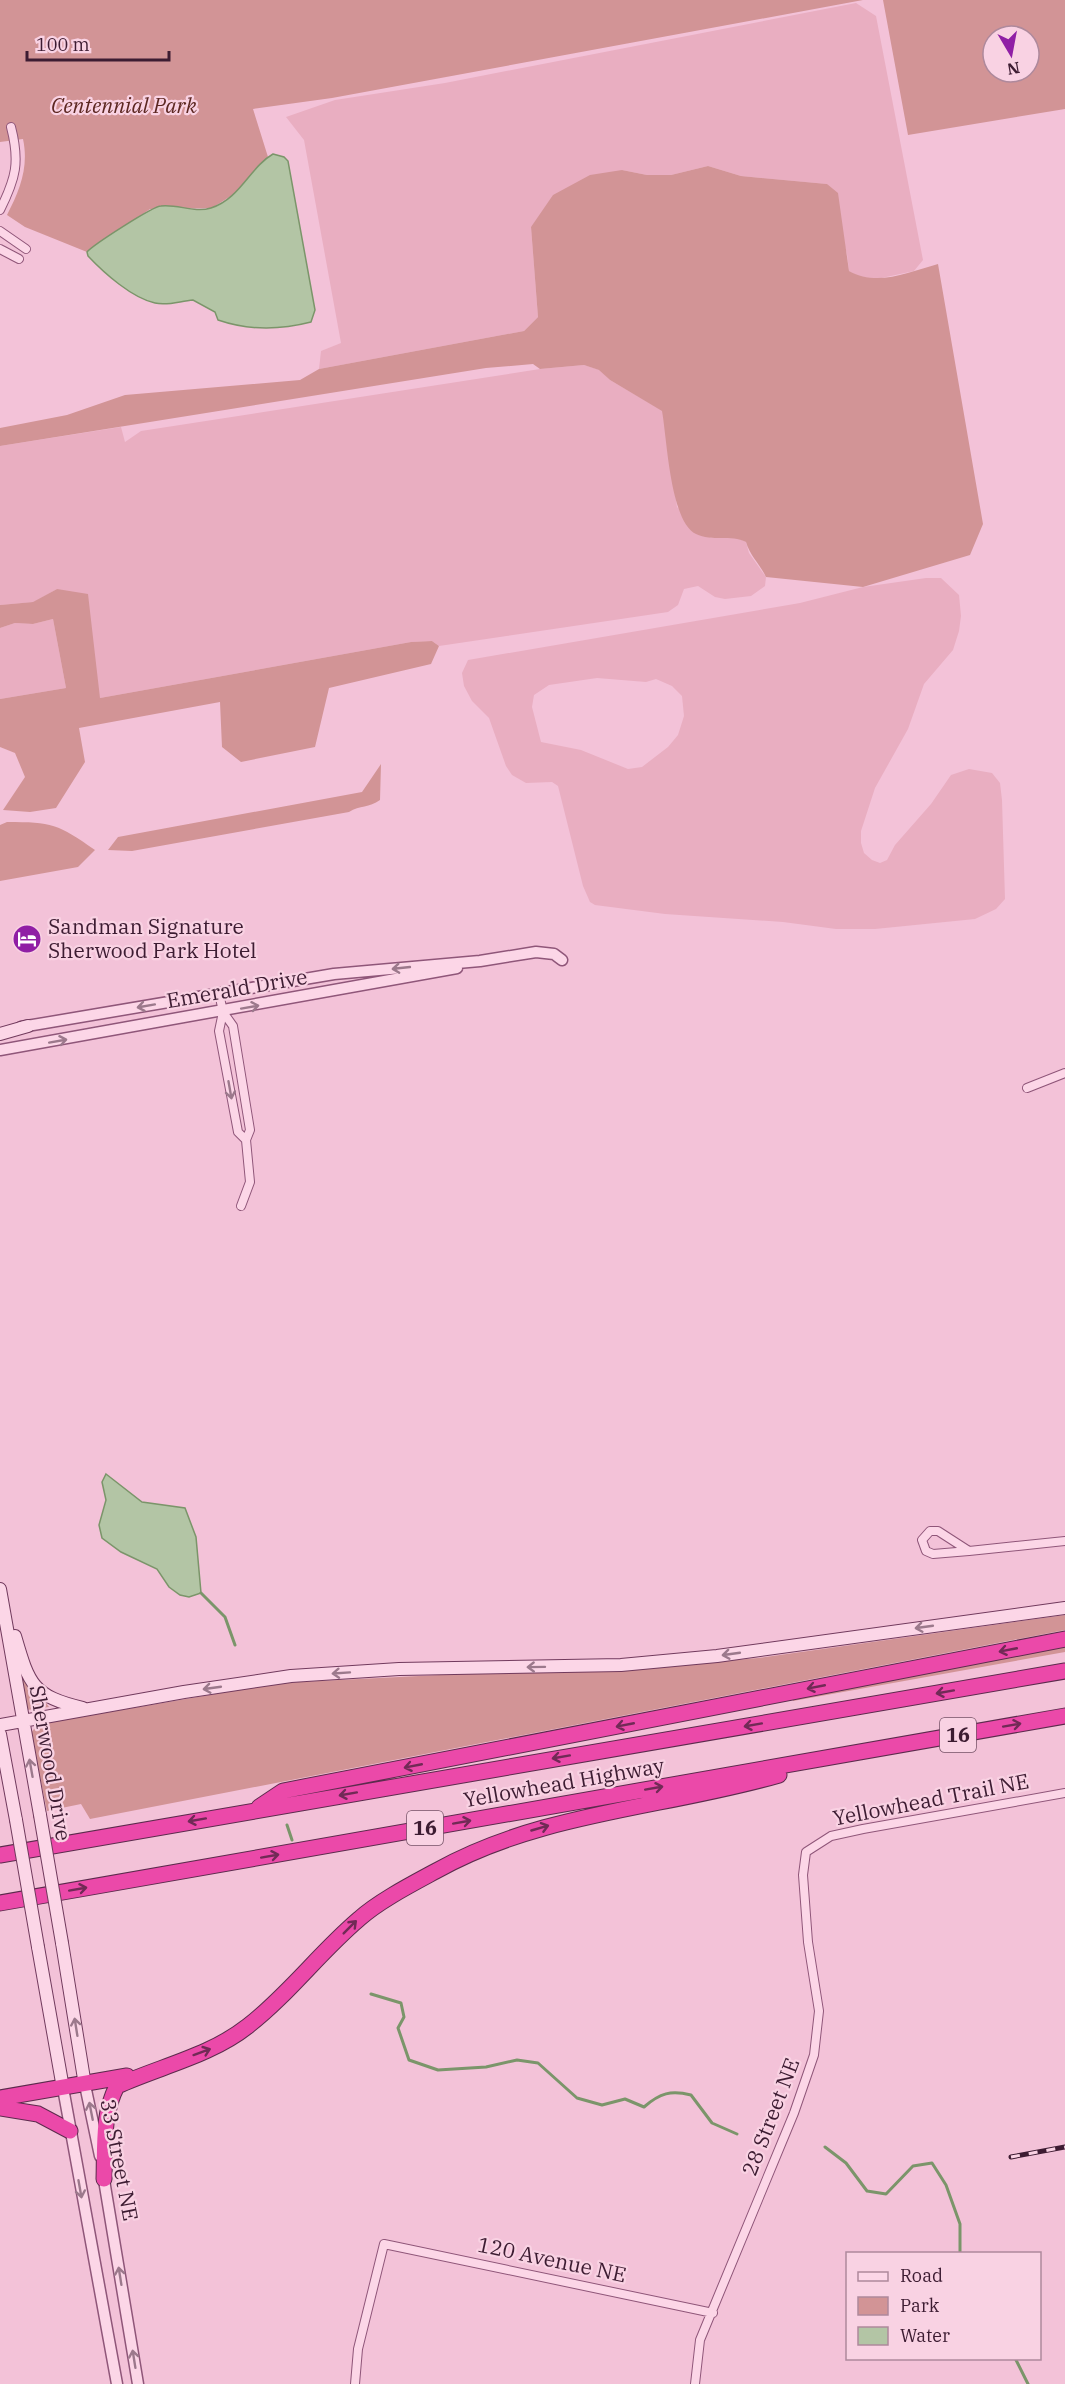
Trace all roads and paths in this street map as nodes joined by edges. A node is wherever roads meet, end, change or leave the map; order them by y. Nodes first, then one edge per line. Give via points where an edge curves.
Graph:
1 (11, 127) dead end
2 (0, 210) edge
3 (0, 231) edge
4 (0, 249) edge
5 (26, 249) dead end
6 (19, 259) dead end
7 (562, 960) dead end
8 (480, 961) junction
9 (219, 993) junction
10 (223, 1012) junction
11 (28, 1026) joint
12 (0, 1032) edge
13 (0, 1050) edge
14 (1065, 1073) edge
15 (1027, 1088) dead end
16 (246, 1140) junction
17 (241, 1206) dead end
18 (1065, 1541) edge
19 (969, 1551) junction
20 (0, 1589) edge
21 (1065, 1608) edge
22 (1065, 1639) edge
23 (1065, 1671) edge
24 (87, 1708) junction
25 (1065, 1716) edge
26 (23, 1721) junction
27 (0, 1725) edge
28 (0, 1734) edge
29 (851, 1754) junction
30 (1065, 1793) edge
31 (254, 1810) junction
32 (806, 1852) joint
33 (0, 1854) edge
34 (0, 1903) edge
35 (62, 1943) joint
36 (38, 1947) joint
37 (147, 2072) junction
38 (85, 2085) junction
39 (63, 2088) junction
40 (0, 2098) edge
41 (0, 2108) edge
42 (70, 2131) junction
43 (104, 2179) junction
44 (713, 2313) junction
45 (117, 2384) edge
46 (138, 2384) edge
47 (355, 2384) edge
48 (695, 2384) edge

1 - 2 street via 16,169
3 - 5 street
4 - 6 street
7 - 8 street, Emerald Drive via 554,954 536,952
8 -> 9 street, Emerald Drive via 334,974
10 -> 8 street, Emerald Drive via 437,973
9 - 10 street
9 -> 11 street, Emerald Drive
13 -> 10 street, Emerald Drive
10 - 16 street via 233,1026 250,1130
10 -> 16 street via 219,1030 238,1132
11 - 12 main road
14 - 15 street
16 - 17 street via 250,1182
18 - 19 street
19 - 19 street via 938,1531 930,1531 922,1540 926,1551 933,1554
20 - 24 main road via 32,1682 53,1700
20 - 26 main road, Sherwood Drive
21 -> 24 main road via 717,1656 621,1665 399,1669 291,1676
22 -> 31 highway via 283,1791
23 -> 31 highway, Yellowhead Highway / 16
24 - 26 main road
29 -> 25 highway, Yellowhead Highway / 16
26 - 27 main road
35 -> 26 main road, Sherwood Drive, bridge
28 - 36 main road, Sherwood Drive, bridge
34 -> 29 highway, Yellowhead Highway / 16
37 -> 29 highway via 216,2047 248,2026 360,1917 435,1871 488,1845 544,1826 735,1787
30 - 32 street, Yellowhead Trail NE via 863,1828 831,1836
31 -> 33 highway, Yellowhead Highway / 16
32 - 44 street, 28 Street NE via 803,1875 808,1942 819,2011 814,2055
38 -> 35 main road, 33 Street NE
36 - 39 main road, 33 Street NE
37 - 38 highway
37 - 43 highway via 117,2086 110,2098
38 - 39 highway
43 -> 38 street, 33 Street NE
39 - 40 highway
39 - 42 street, 33 Street NE
41 - 42 highway via 38,2114
42 -> 45 street, 33 Street NE
46 -> 43 street, 33 Street NE
44 - 47 street, 120 Avenue NE via 384,2244 358,2349
44 - 48 street, 28 Street NE via 700,2340

